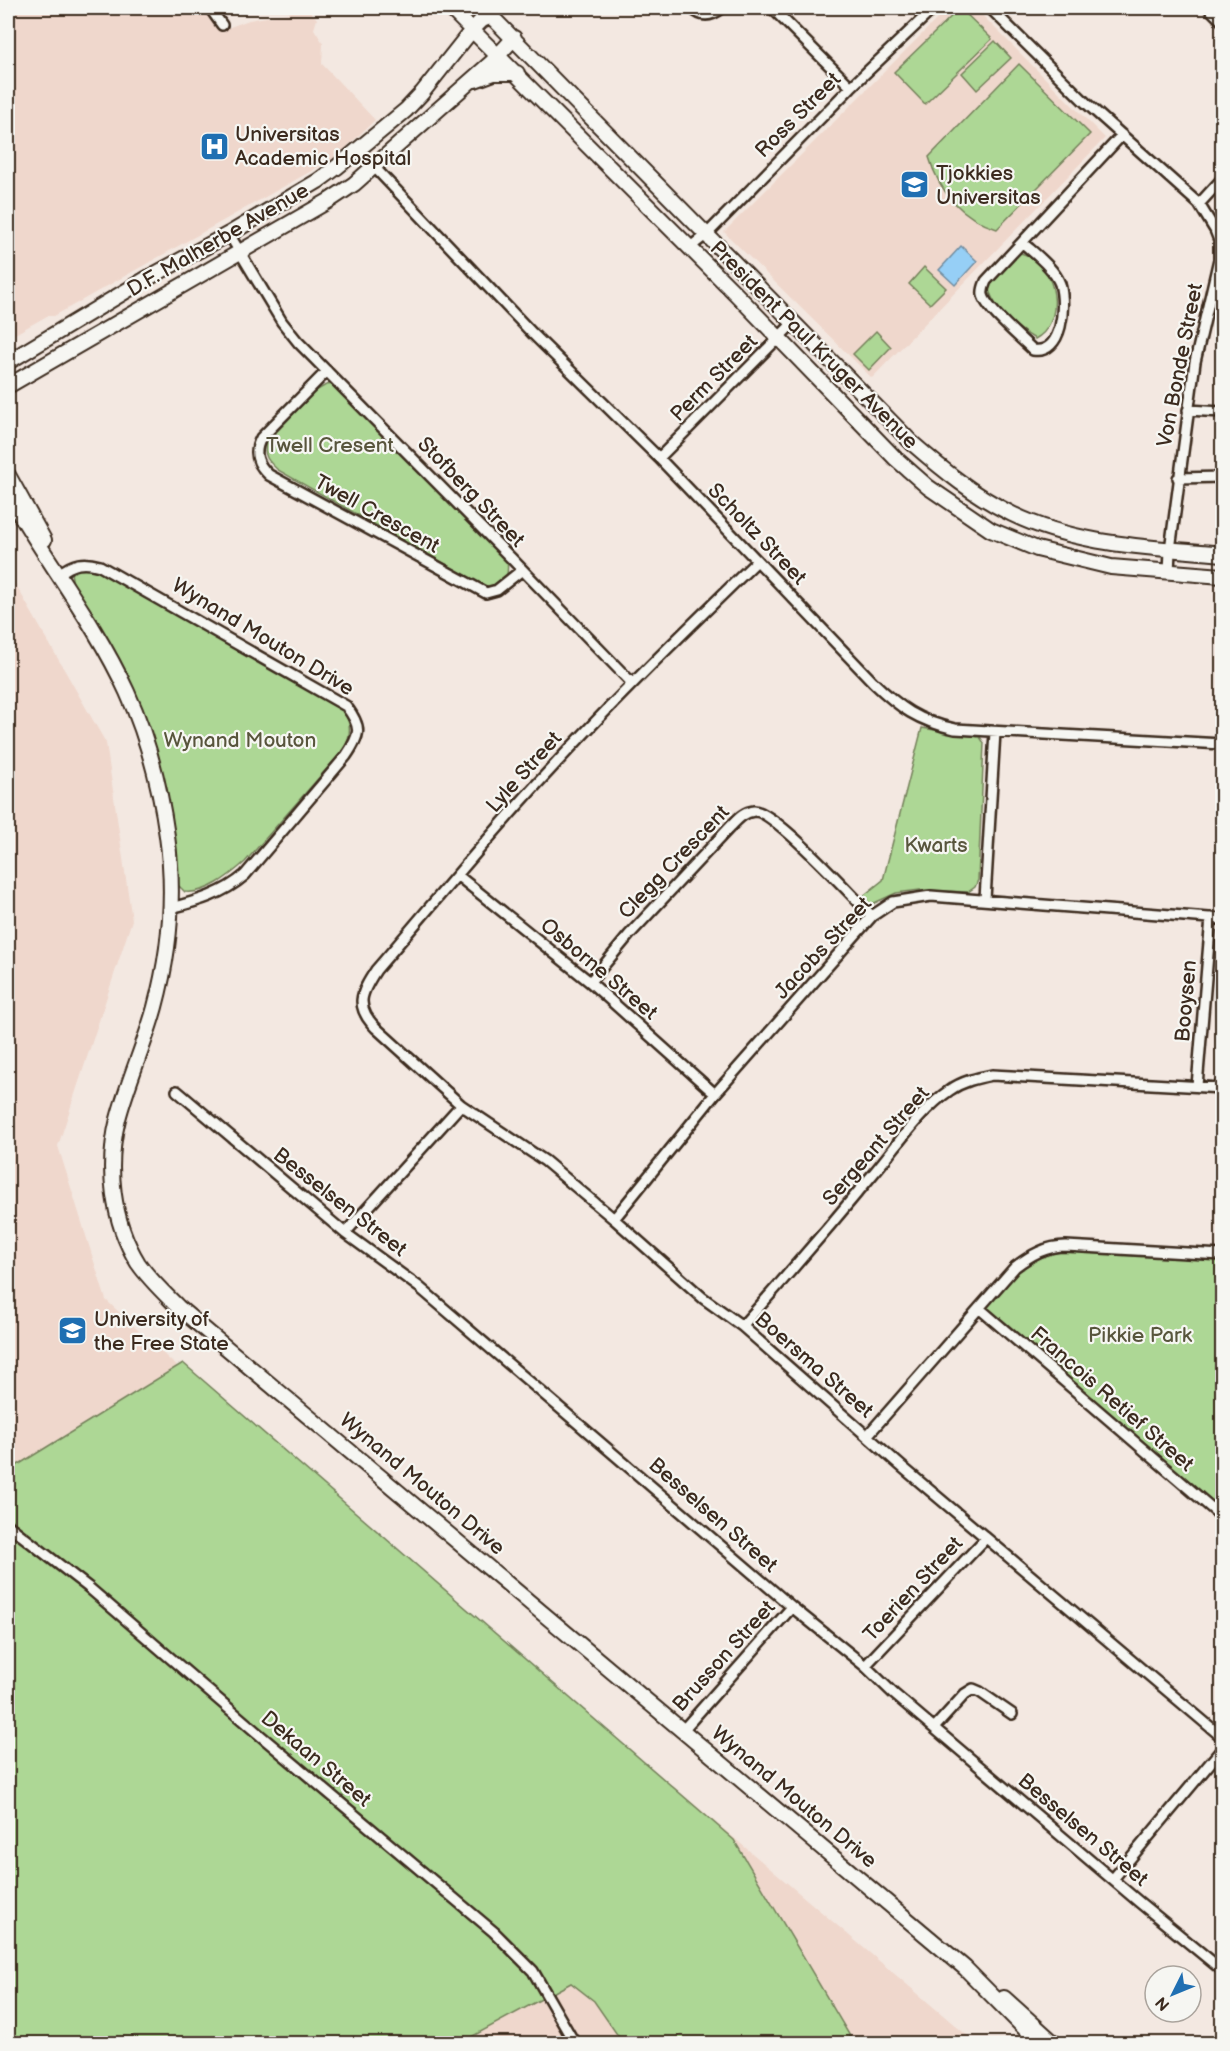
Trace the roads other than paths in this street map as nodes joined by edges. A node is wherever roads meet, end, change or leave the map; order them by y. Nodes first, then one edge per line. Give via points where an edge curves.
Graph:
1 (212, 8) edge
2 (450, 8) edge
3 (692, 8) edge
4 (722, 8) edge
5 (772, 8) edge
6 (934, 8) edge
7 (990, 8) edge
8 (1209, 8) edge
9 (487, 12) edge
10 (1222, 21) edge
11 (222, 25) dead end
12 (472, 30) junction
13 (514, 38) junction
14 (499, 55) junction
15 (517, 73) junction
16 (466, 84) junction
17 (851, 87) junction
18 (1122, 135) junction
19 (359, 151) junction
20 (375, 167) junction
21 (1222, 179) edge
22 (1199, 204) junction
23 (229, 234) junction
24 (707, 234) junction
25 (1023, 243) junction
26 (689, 248) junction
27 (241, 251) junction
28 (794, 322) junction
29 (777, 339) junction
30 (8, 362) edge
31 (327, 371) junction
32 (9, 385) edge
33 (1188, 410) junction
34 (1222, 412) edge
35 (659, 459) junction
36 (8, 475) edge
37 (1222, 477) edge
38 (1178, 478) junction
39 (8, 494) edge
40 (985, 499) junction
41 (974, 519) junction
42 (1170, 550) junction
43 (1222, 554) edge
44 (757, 561) junction
45 (522, 570) junction
46 (59, 573) junction
47 (1170, 573) junction
48 (1222, 576) edge
49 (632, 683) junction
50 (995, 732) junction
51 (1222, 744) edge
52 (457, 875) junction
53 (985, 899) junction
54 (171, 908) junction
55 (872, 916) junction
56 (1211, 918) junction
57 (1222, 919) edge
58 (590, 982) junction
59 (376, 1028) joint
60 (1197, 1086) junction
61 (1222, 1088) edge
62 (177, 1091) dead end
63 (715, 1094) junction
64 (461, 1105) junction
65 (614, 1219) junction
66 (345, 1233) junction
67 (1222, 1255) edge
68 (979, 1308) junction
69 (742, 1326) junction
70 (867, 1436) junction
71 (1222, 1517) edge
72 (8, 1525) edge
73 (986, 1538) junction
74 (792, 1607) junction
75 (865, 1666) junction
76 (1012, 1714) dead end
77 (934, 1728) junction
78 (682, 1730) junction
79 (1222, 1737) edge
80 (1222, 1749) edge
81 (1113, 1879) junction
82 (1222, 1970) edge
83 (1040, 2039) edge
84 (575, 2043) edge
85 (1054, 2043) edge

1 - 11 street
2 - 12 street, President Paul Kruger Avenue
3 - 4 street via 697,13 712,15
5 - 17 street
6 - 17 street, Ross Street
7 - 18 street, Von Bonde Street
8 - 10 street
9 - 12 street, D.F. Malherbe Avenue
9 - 13 street, President Paul Kruger Avenue
12 - 14 street, President Paul Kruger Avenue
12 - 19 street, D.F. Malherbe Avenue via 422,93
13 - 14 street, D.F. Malherbe Avenue
13 - 24 street, President Paul Kruger Avenue
14 - 15 street, President Paul Kruger Avenue
14 - 16 street, D.F. Malherbe Avenue
15 - 16 street via 494,73
15 - 26 street, President Paul Kruger Avenue
16 - 20 street, D.F. Malherbe Avenue
17 - 24 street, Ross Street
18 - 22 street, Von Bonde Street
18 - 25 street
19 - 20 street, Scholtz Street
19 - 23 street, D.F. Malherbe Avenue via 318,181
20 - 27 street, D.F. Malherbe Avenue via 330,200
20 - 35 street, Scholtz Street via 532,333
21 - 22 street
22 - 33 street, Von Bonde Street via 1215,230 1220,250
23 - 27 street, Stofberg Street
23 - 30 street, D.F. Malherbe Avenue
24 - 26 street, Ross Street
24 - 28 street, President Paul Kruger Avenue
25 - 25 street via 986,281 982,293 990,308 1033,350 1041,351 1056,341 1061,292 1050,268
26 - 29 street, President Paul Kruger Avenue
27 - 31 street, Stofberg Street via 282,322
27 - 32 street, D.F. Malherbe Avenue
28 - 29 street, Perm Street
28 - 40 street, President Paul Kruger Avenue via 912,443
29 - 35 street, Perm Street
29 - 41 street, President Paul Kruger Avenue via 895,458 928,488
31 - 45 street, Stofberg Street
31 - 45 street, Twell Crescent via 261,438 256,454 261,468 486,593 497,590
33 - 34 street
33 - 38 street, Von Bonde Street
35 - 44 street, Scholtz Street
36 - 46 street, Wynand Mouton Drive
37 - 38 street
38 - 42 street, Von Bonde Street
39 - 46 street, Wynand Mouton Drive
40 - 41 street
40 - 42 street, President Paul Kruger Avenue via 1011,514 1061,533
41 - 47 street, President Paul Kruger Avenue via 1037,549 1111,567
42 - 43 street, President Paul Kruger Avenue
42 - 47 street, Von Bonde Street
44 - 49 street, Lyle Street
44 - 50 street, Scholtz Street via 909,714 955,729
45 - 49 street, Stofberg Street
46 - 54 street, Wynand Mouton Drive via 127,691 143,730 168,837
46 - 54 street, Wynand Mouton Drive via 83,562 100,566 346,706 358,726 356,743 245,874 216,894
47 - 48 street, President Paul Kruger Avenue
49 - 52 street, Lyle Street
50 - 51 street, Scholtz Street
50 - 53 street
52 - 58 street, Osborne Street
52 - 59 street, Lyle Street via 366,986 361,996 362,1008
53 - 55 street, Jacobs Street via 912,898 893,902
53 - 56 street, Jacobs Street
54 - 78 street, Wynand Mouton Drive via 155,1006 118,1119 114,1146 117,1216 140,1265 178,1307
55 - 58 street, Clegg Crescent via 768,816 756,811 743,814 628,935
55 - 63 street, Jacobs Street
56 - 57 street, Jacobs Street
56 - 60 street, Booysen
58 - 63 street, Osborne Street
59 - 64 street, Boersma Street
60 - 61 street, Sergeant Street
60 - 69 street, Sergeant Street via 992,1075 962,1083 942,1096 915,1123
62 - 66 street, Besselsen Street
63 - 65 street, Jacobs Street
64 - 65 street, Boersma Street via 545,1161
64 - 66 street
65 - 69 street, Boersma Street via 703,1298
66 - 74 street, Besselsen Street via 419,1287
67 - 68 street via 1055,1246 1015,1267
68 - 70 street
68 - 71 street, Francois Retief Street
69 - 70 street, Boersma Street
70 - 73 street, Boersma Street
72 - 84 street, Dekaan Street via 88,1587 494,1932 533,1971
73 - 75 street, Toerien Street
73 - 79 street, Boersma Street
74 - 75 street, Besselsen Street
74 - 78 street, Brusson Street
75 - 77 street, Besselsen Street
76 - 77 street via 973,1689
77 - 81 street, Besselsen Street
78 - 83 street, Wynand Mouton Drive via 964,1968
80 - 81 street
81 - 82 street, Besselsen Street
83 - 85 street, Wynand Mouton Drive

